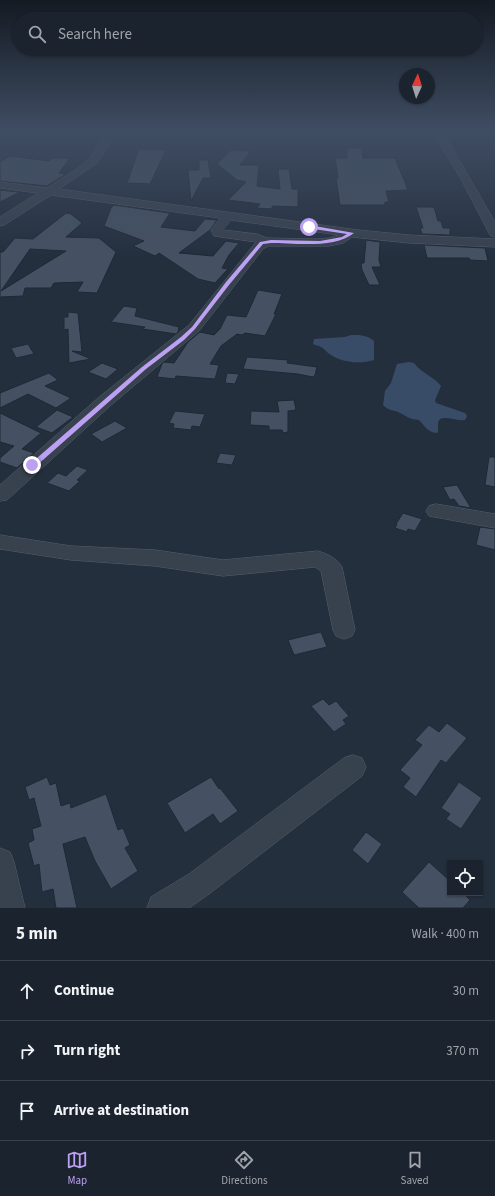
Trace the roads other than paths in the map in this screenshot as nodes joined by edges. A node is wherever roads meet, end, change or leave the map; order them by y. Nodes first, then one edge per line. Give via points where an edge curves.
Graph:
1 (78, 172) edge
2 (462, 172) edge
3 (0, 185) edge
4 (50, 191) junction
5 (228, 215) junction
6 (0, 222) edge
7 (493, 226) edge
8 (352, 233) junction
9 (265, 242) junction
10 (495, 242) edge
11 (0, 495) edge
12 (436, 511) dead end
13 (495, 521) edge
14 (0, 542) edge
15 (344, 630) dead end
16 (353, 767) dead end
17 (0, 862) edge
18 (10, 908) edge
19 (162, 908) edge

1 - 4 street
2 - 7 street
3 - 4 street
4 - 5 street
4 - 6 street
5 - 8 street
5 - 9 street via 217,230 218,233 257,238
8 - 9 street via 344,238 320,242
8 - 10 street via 408,239
9 - 11 street via 258,246 194,328 144,368
12 - 13 street
14 - 15 street via 64,552 155,558 223,568 318,559 331,567
16 - 19 street via 199,884
17 - 18 street

